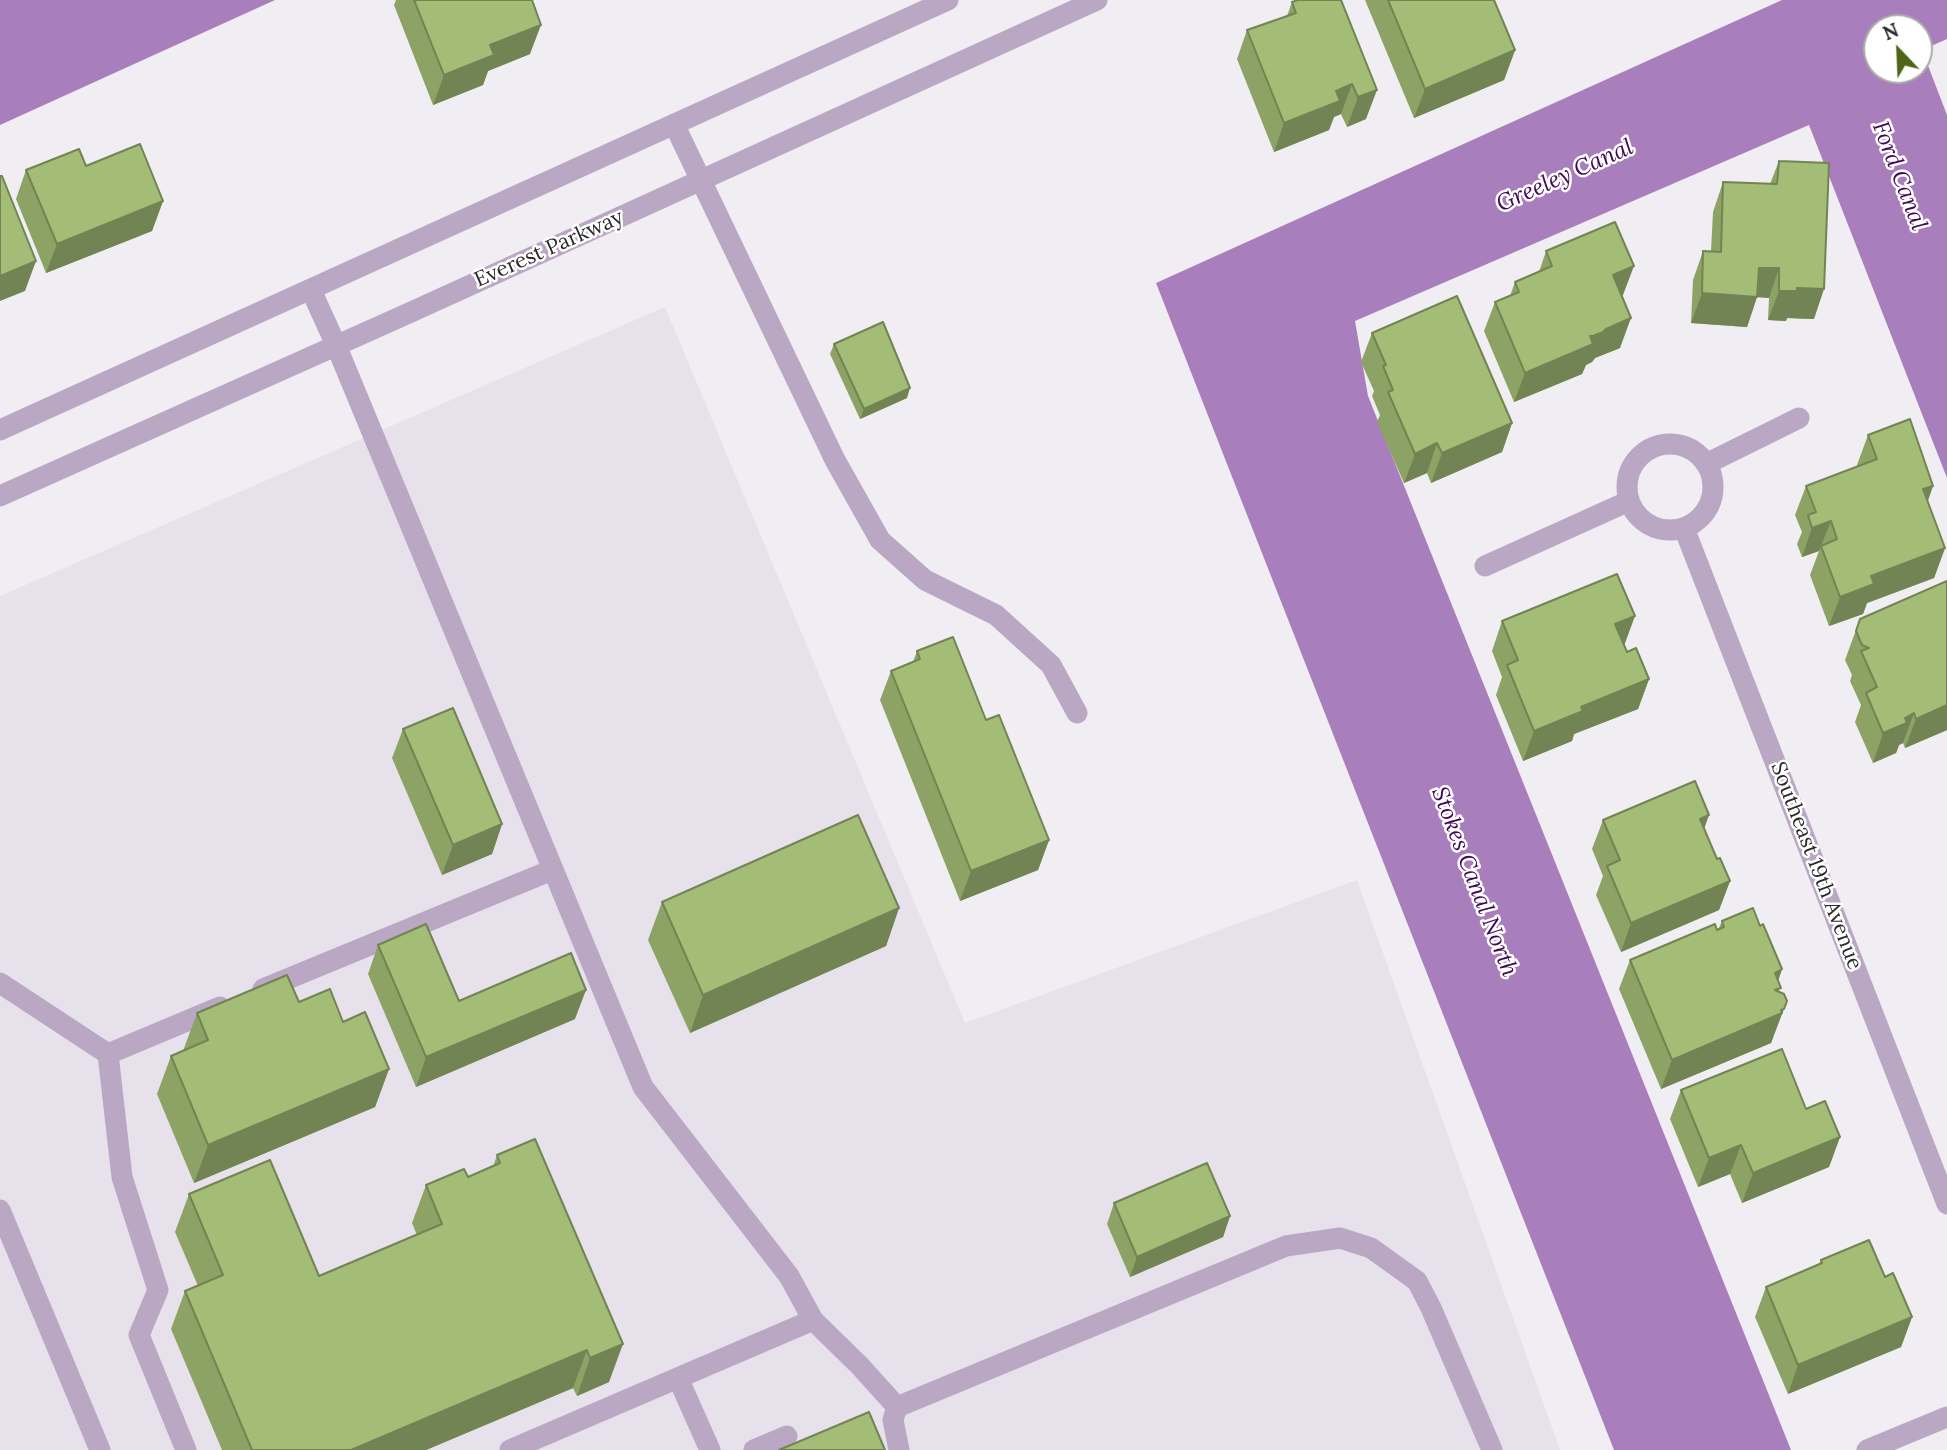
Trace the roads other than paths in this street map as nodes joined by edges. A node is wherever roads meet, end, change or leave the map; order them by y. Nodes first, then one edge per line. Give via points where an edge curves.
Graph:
1 (948, 0) edge
2 (1097, 0) edge
3 (674, 124) junction
4 (700, 180) junction
5 (311, 290) junction
6 (337, 345) junction
7 (1798, 418) dead end
8 (0, 430) edge
9 (1706, 464) junction
10 (0, 496) edge
11 (1629, 501) junction
12 (1684, 528) junction
13 (1485, 566) dead end
14 (1077, 713) dead end
15 (552, 870) junction
16 (0, 983) edge
17 (108, 1054) junction
18 (1947, 1204) edge
19 (0, 1210) edge
20 (813, 1320) junction
21 (678, 1378) junction
22 (897, 1407) junction
23 (1947, 1417) edge
24 (787, 1436) dead end
25 (532, 1446) edge
26 (100, 1450) edge
27 (186, 1450) edge
28 (510, 1450) edge
29 (710, 1450) edge
30 (754, 1450) edge
31 (899, 1450) edge
32 (1492, 1450) edge
33 (1867, 1450) edge

1 - 3 street
2 - 4 street, Everest Parkway
3 - 4 street
3 - 5 street
4 - 6 street, Everest Parkway
4 - 14 street via 835,460 880,540 925,580 996,615 1051,665
5 - 6 street
5 - 8 street
6 - 10 street, Everest Parkway
6 - 15 street
7 - 9 street
9 - 11 street via 1685,447 1671,444 1645,452 1629,474
9 - 12 street via 1712,476 1710,501 1695,522
11 - 12 street via 1635,513 1657,528
11 - 13 street
12 - 18 street, Southeast 19th Avenue
15 - 17 street
15 - 20 street via 643,1087 789,1276
16 - 17 street
17 - 27 street via 122,1177 158,1290 139,1335
19 - 26 street
20 - 21 street
20 - 22 street
21 - 25 street
21 - 29 street
22 - 31 street via 893,1420
22 - 32 street via 1286,1246 1340,1238 1371,1248 1417,1281
23 - 33 street
24 - 30 street
25 - 28 street

